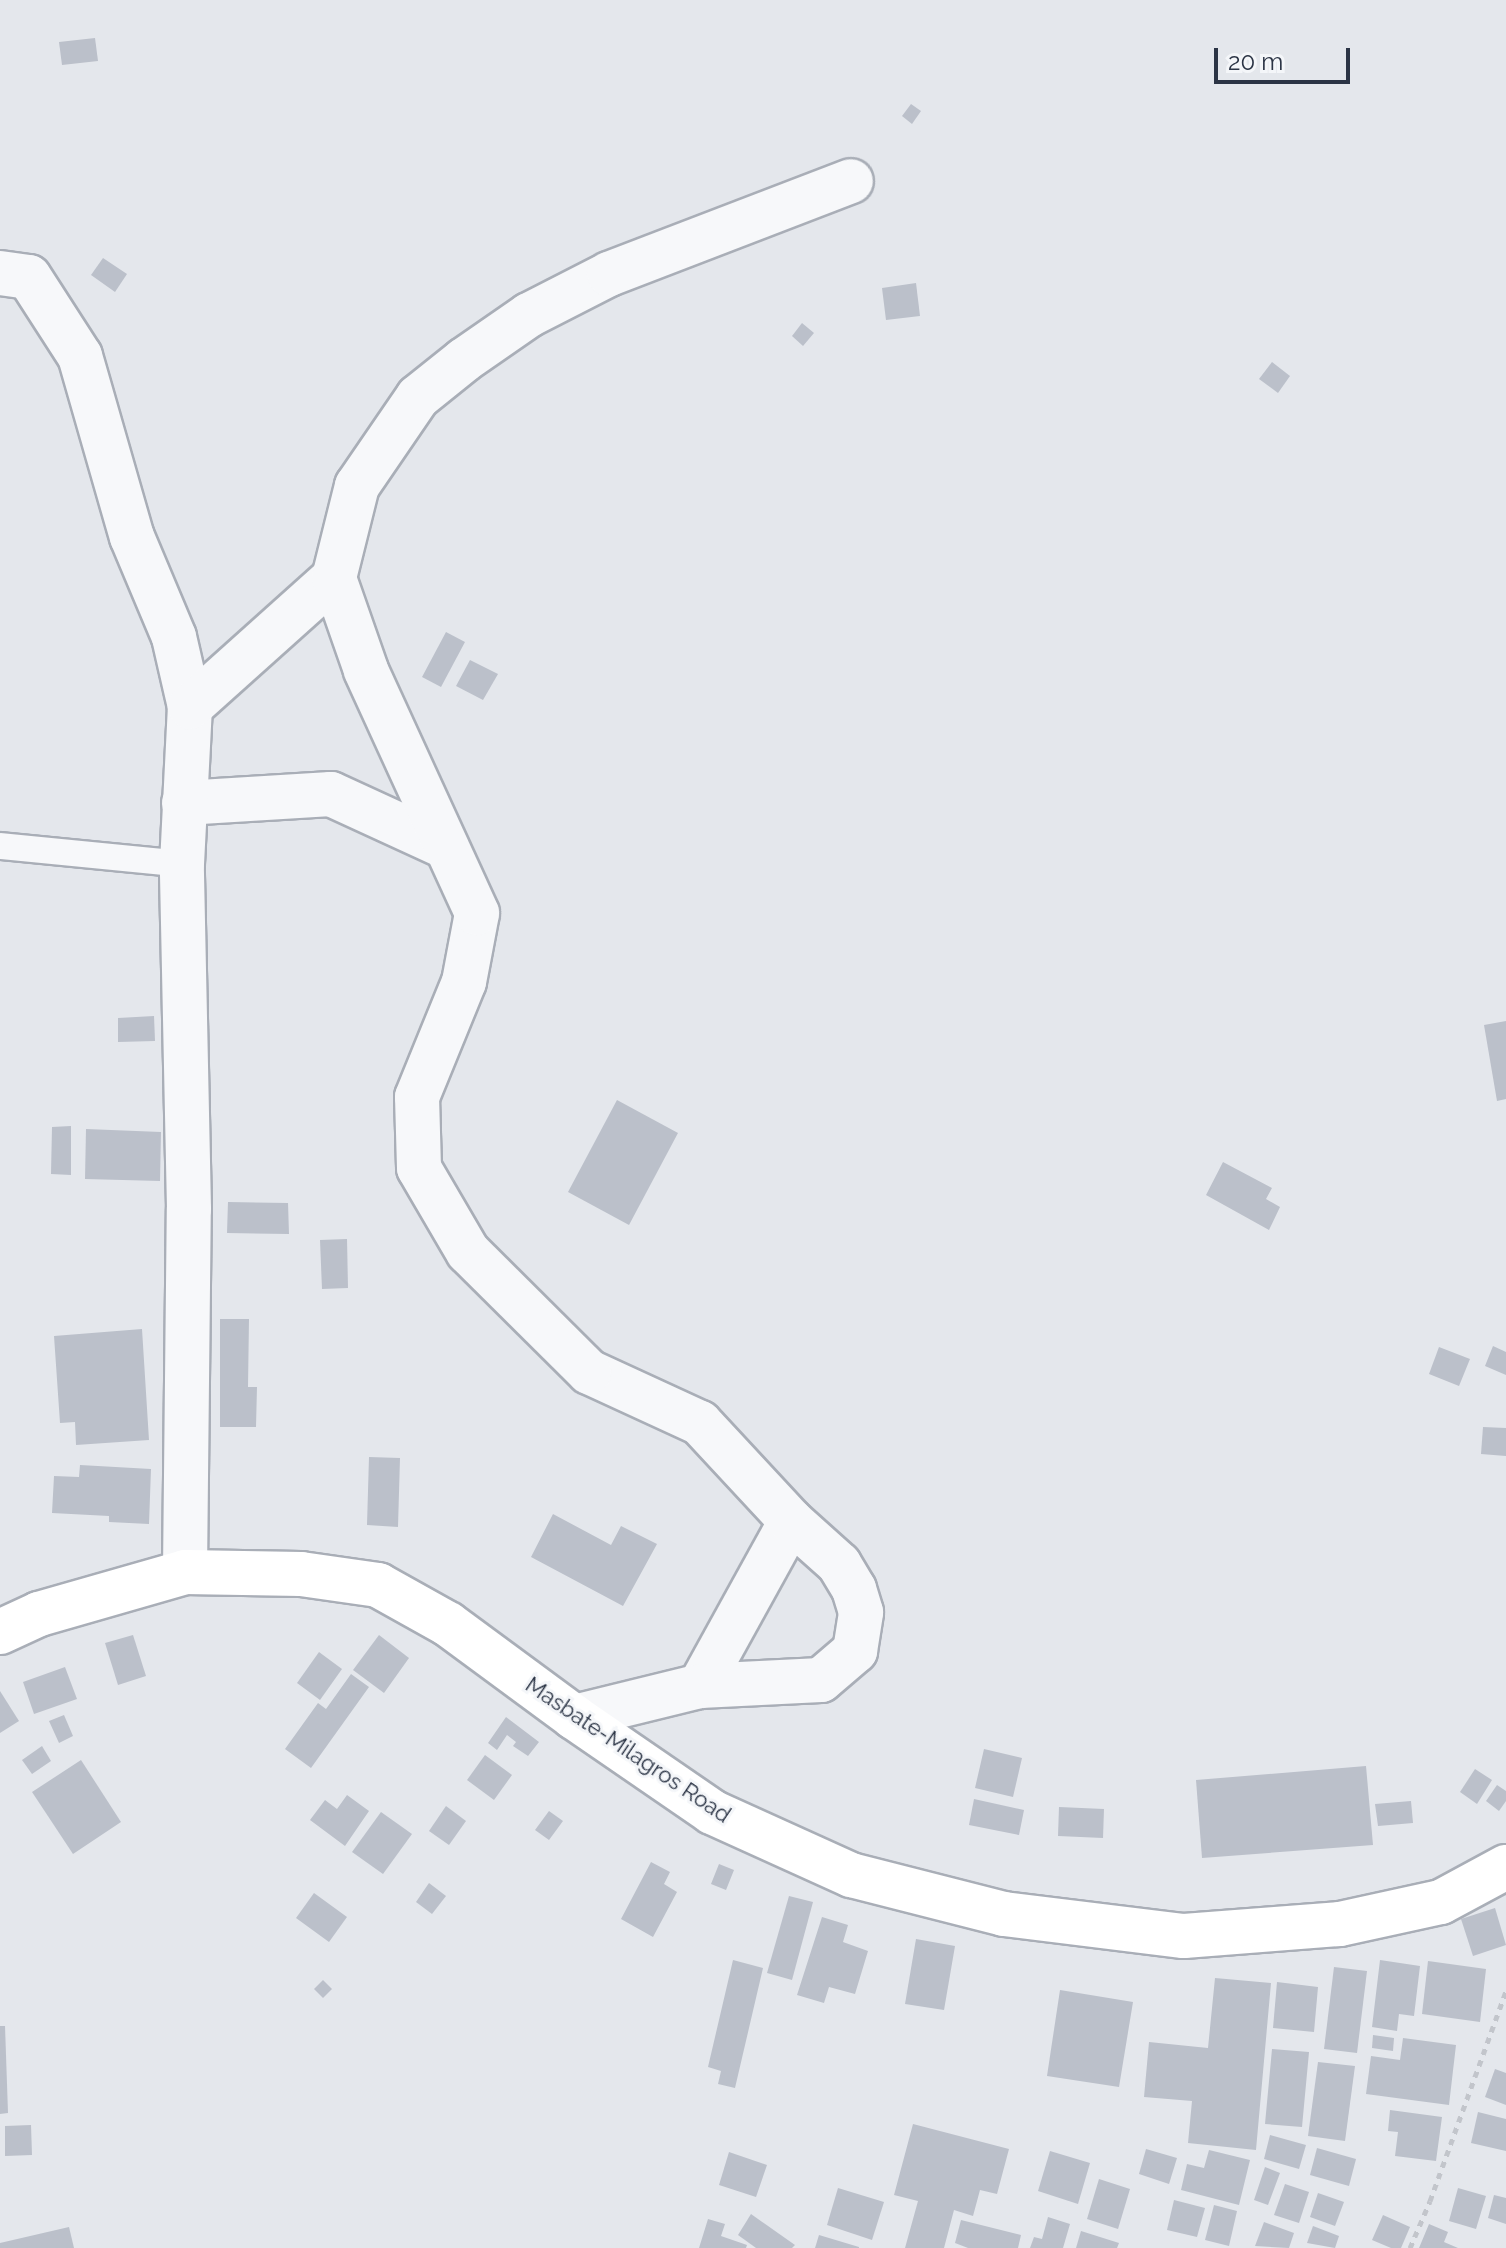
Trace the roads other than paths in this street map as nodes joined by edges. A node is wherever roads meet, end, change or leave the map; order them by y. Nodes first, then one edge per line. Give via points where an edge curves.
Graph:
1 (851, 181) dead end
2 (0, 273) edge
3 (334, 578) junction
4 (190, 707) junction
5 (184, 803) junction
6 (0, 846) edge
7 (446, 847) junction
8 (182, 864) junction
9 (791, 1521) junction
10 (185, 1572) junction
11 (0, 1632) edge
12 (700, 1686) junction
13 (574, 1717) junction
14 (1506, 1867) edge

1 - 3 street via 609,274 529,315 464,360 418,397 357,486
2 - 4 street via 29,277 80,356 132,537 174,637
3 - 4 street
3 - 7 street via 366,670
4 - 5 street
5 - 7 street via 331,794
5 - 8 street
6 - 8 lane
7 - 9 street via 477,913 464,982 417,1097 419,1168 468,1252 589,1372 700,1423
8 - 10 street via 189,1209
9 - 12 street
9 - 12 street via 839,1564 854,1589 861,1612 855,1651 821,1680
10 - 11 main road, Masbate-Milagros Road via 39,1614
10 - 13 main road, Masbate-Milagros Road via 301,1574 378,1585 448,1624
12 - 13 street
13 - 14 main road, Masbate-Milagros Road via 712,1812 740,1825 851,1875 1004,1914 1184,1936 1340,1924 1441,1902

